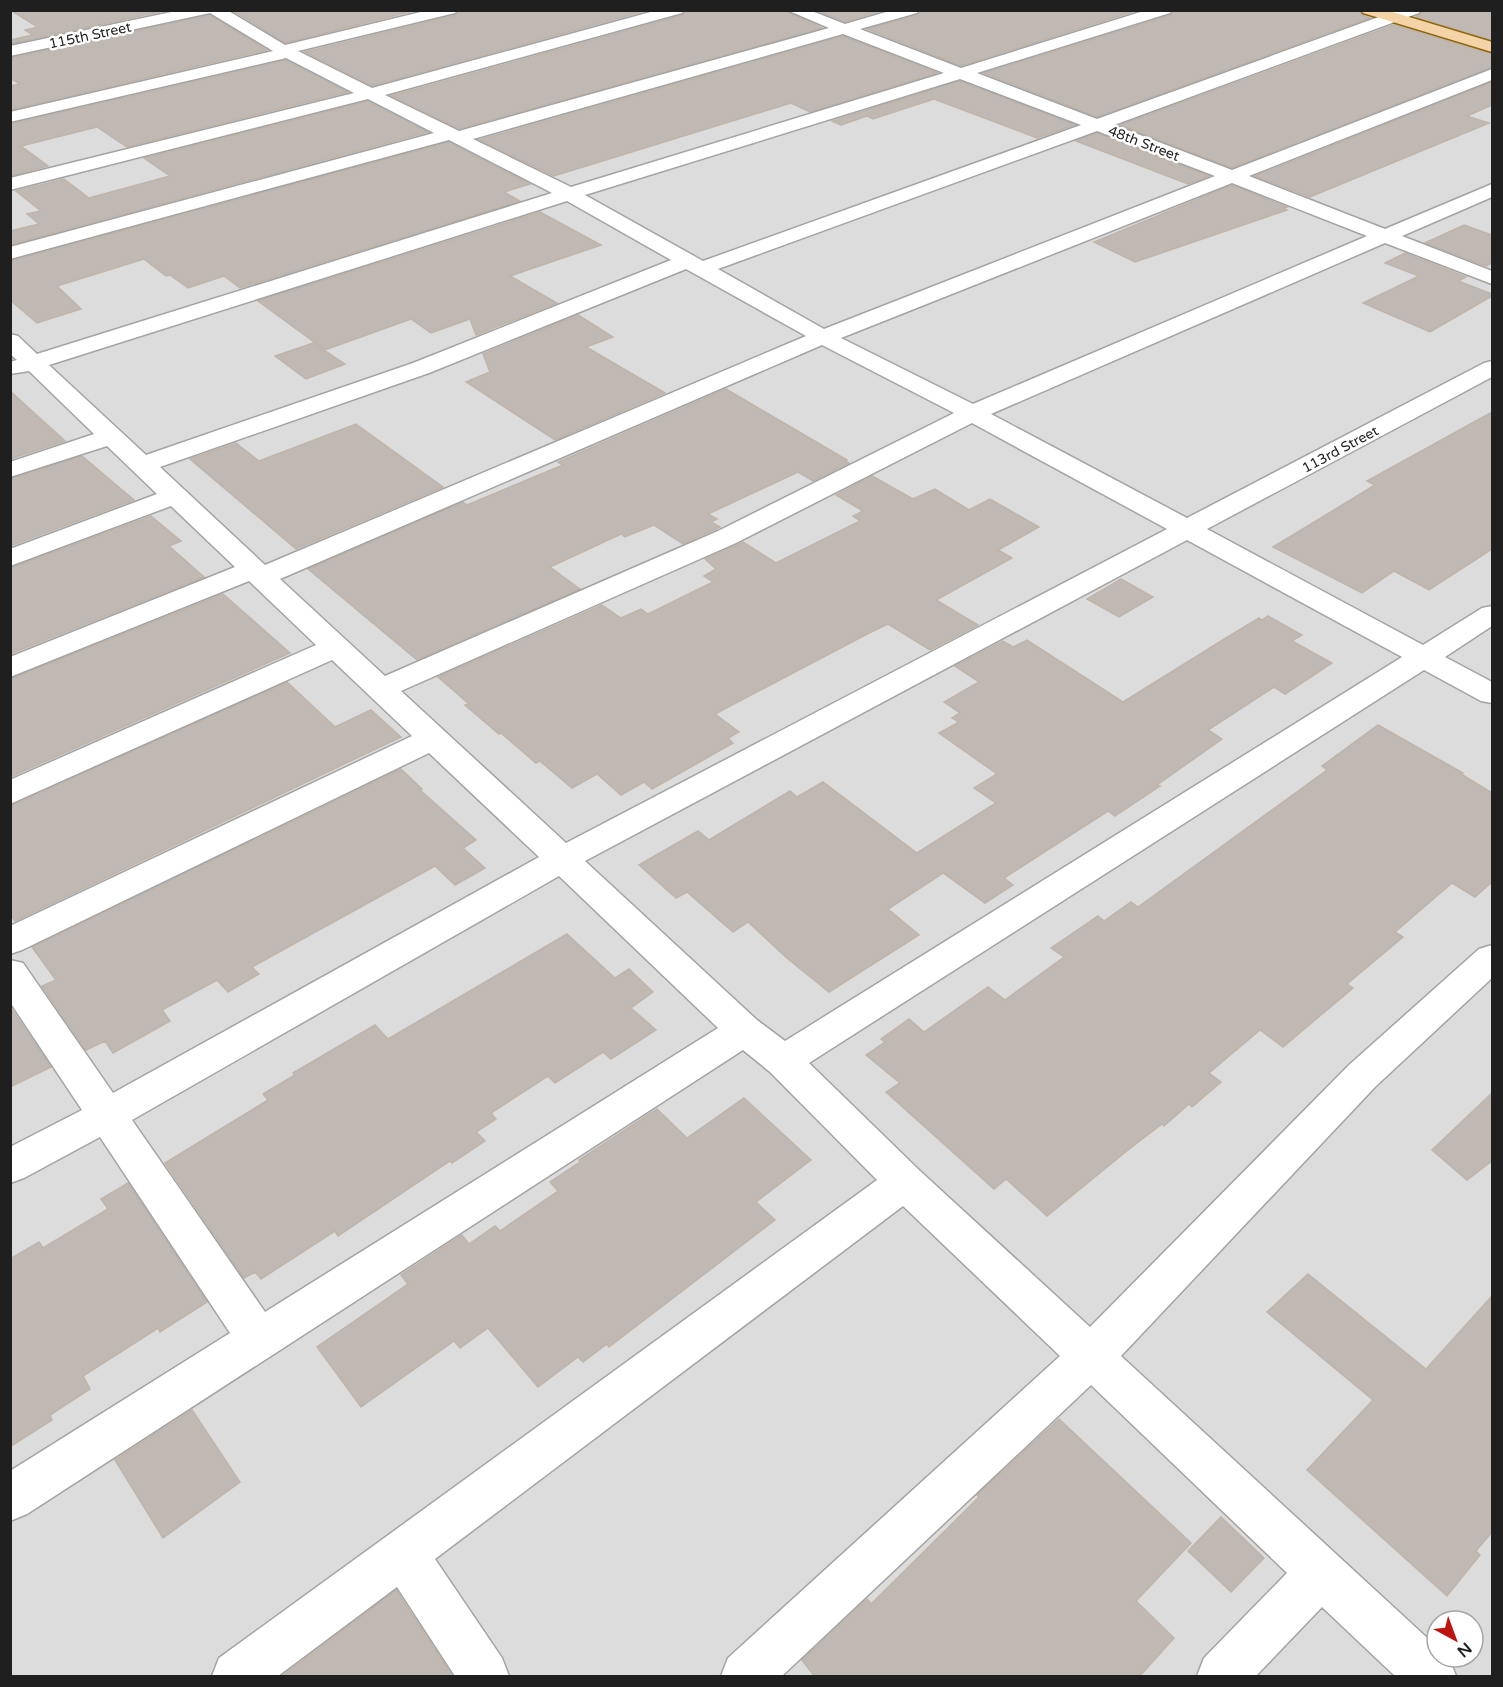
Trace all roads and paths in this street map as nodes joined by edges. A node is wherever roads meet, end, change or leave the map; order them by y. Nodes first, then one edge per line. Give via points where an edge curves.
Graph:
1 (205, 10) edge
2 (215, 10) edge
3 (450, 10) edge
4 (677, 10) edge
5 (794, 10) edge
6 (912, 10) edge
7 (1368, 10) edge
8 (1414, 10) edge
9 (1170, 16) edge
10 (1393, 18) junction
11 (845, 29) junction
12 (1492, 48) edge
13 (10, 51) edge
14 (286, 51) junction
15 (962, 74) junction
16 (1492, 74) edge
17 (373, 93) junction
18 (10, 117) edge
19 (1100, 126) junction
20 (456, 135) junction
21 (1232, 176) junction
22 (10, 184) edge
23 (1492, 190) edge
24 (569, 194) junction
25 (1382, 236) junction
26 (10, 253) edge
27 (694, 265) junction
28 (1492, 278) edge
29 (823, 337) junction
30 (18, 358) edge
31 (1492, 368) edge
32 (972, 413) junction
33 (111, 436) junction
34 (142, 465) junction
35 (10, 470) edge
36 (175, 496) junction
37 (1187, 530) junction
38 (10, 558) edge
39 (258, 573) junction
40 (1492, 614) edge
41 (336, 647) junction
42 (1424, 658) junction
43 (10, 668) edge
44 (382, 688) junction
45 (1492, 694) edge
46 (434, 738) junction
47 (10, 793) edge
48 (562, 859) junction
49 (10, 941) edge
50 (1492, 958) edge
51 (10, 973) edge
52 (744, 1030) junction
53 (783, 1061) junction
54 (107, 1115) junction
55 (10, 1166) edge
56 (905, 1182) junction
57 (259, 1339) junction
58 (1091, 1356) junction
59 (10, 1498) edge
60 (403, 1554) junction
61 (1322, 1572) junction
62 (237, 1677) edge
63 (483, 1677) edge
64 (746, 1677) edge
65 (1222, 1677) edge
66 (1431, 1677) edge

1 - 13 street, 115th Street
2 - 14 street
3 - 14 street
4 - 17 street
5 - 11 street, 48th Street
6 - 11 street
7 - 10 main road
8 - 10 street
9 - 15 street
10 - 12 main road
10 - 19 street
11 - 15 street, 48th Street
11 - 20 street
14 - 17 street
14 - 18 street
15 - 19 street, 48th Street
15 - 24 street
16 - 21 street
17 - 20 street
17 - 22 street
19 - 21 street, 48th Street
19 - 27 street
20 - 24 street
20 - 26 street
21 - 25 street, 48th Street
21 - 29 street
23 - 25 street
24 - 27 street
24 - 30 street
25 - 28 street, 48th Street
25 - 32 street
27 - 29 street
27 - 34 street via 421,368
29 - 32 street
29 - 39 street
30 - 33 street
31 - 37 street, 113rd Street
32 - 37 street
32 - 44 street via 727,537
33 - 34 street
33 - 35 street
34 - 36 street
36 - 38 street
36 - 39 street
37 - 42 street
37 - 48 street, 113rd Street
39 - 41 street
39 - 43 street
40 - 42 street
41 - 44 street
41 - 47 street
42 - 45 street
42 - 53 street
44 - 46 street
46 - 48 street
46 - 49 street
48 - 52 street
48 - 54 street, 113rd Street
50 - 58 street via 1362,1076
51 - 54 street
52 - 53 street
52 - 57 street
53 - 56 street
54 - 55 street, 113rd Street
54 - 57 street
56 - 58 street
56 - 60 street
57 - 59 street
58 - 61 street
58 - 64 street
60 - 62 street
60 - 63 street
61 - 65 street
61 - 66 street

